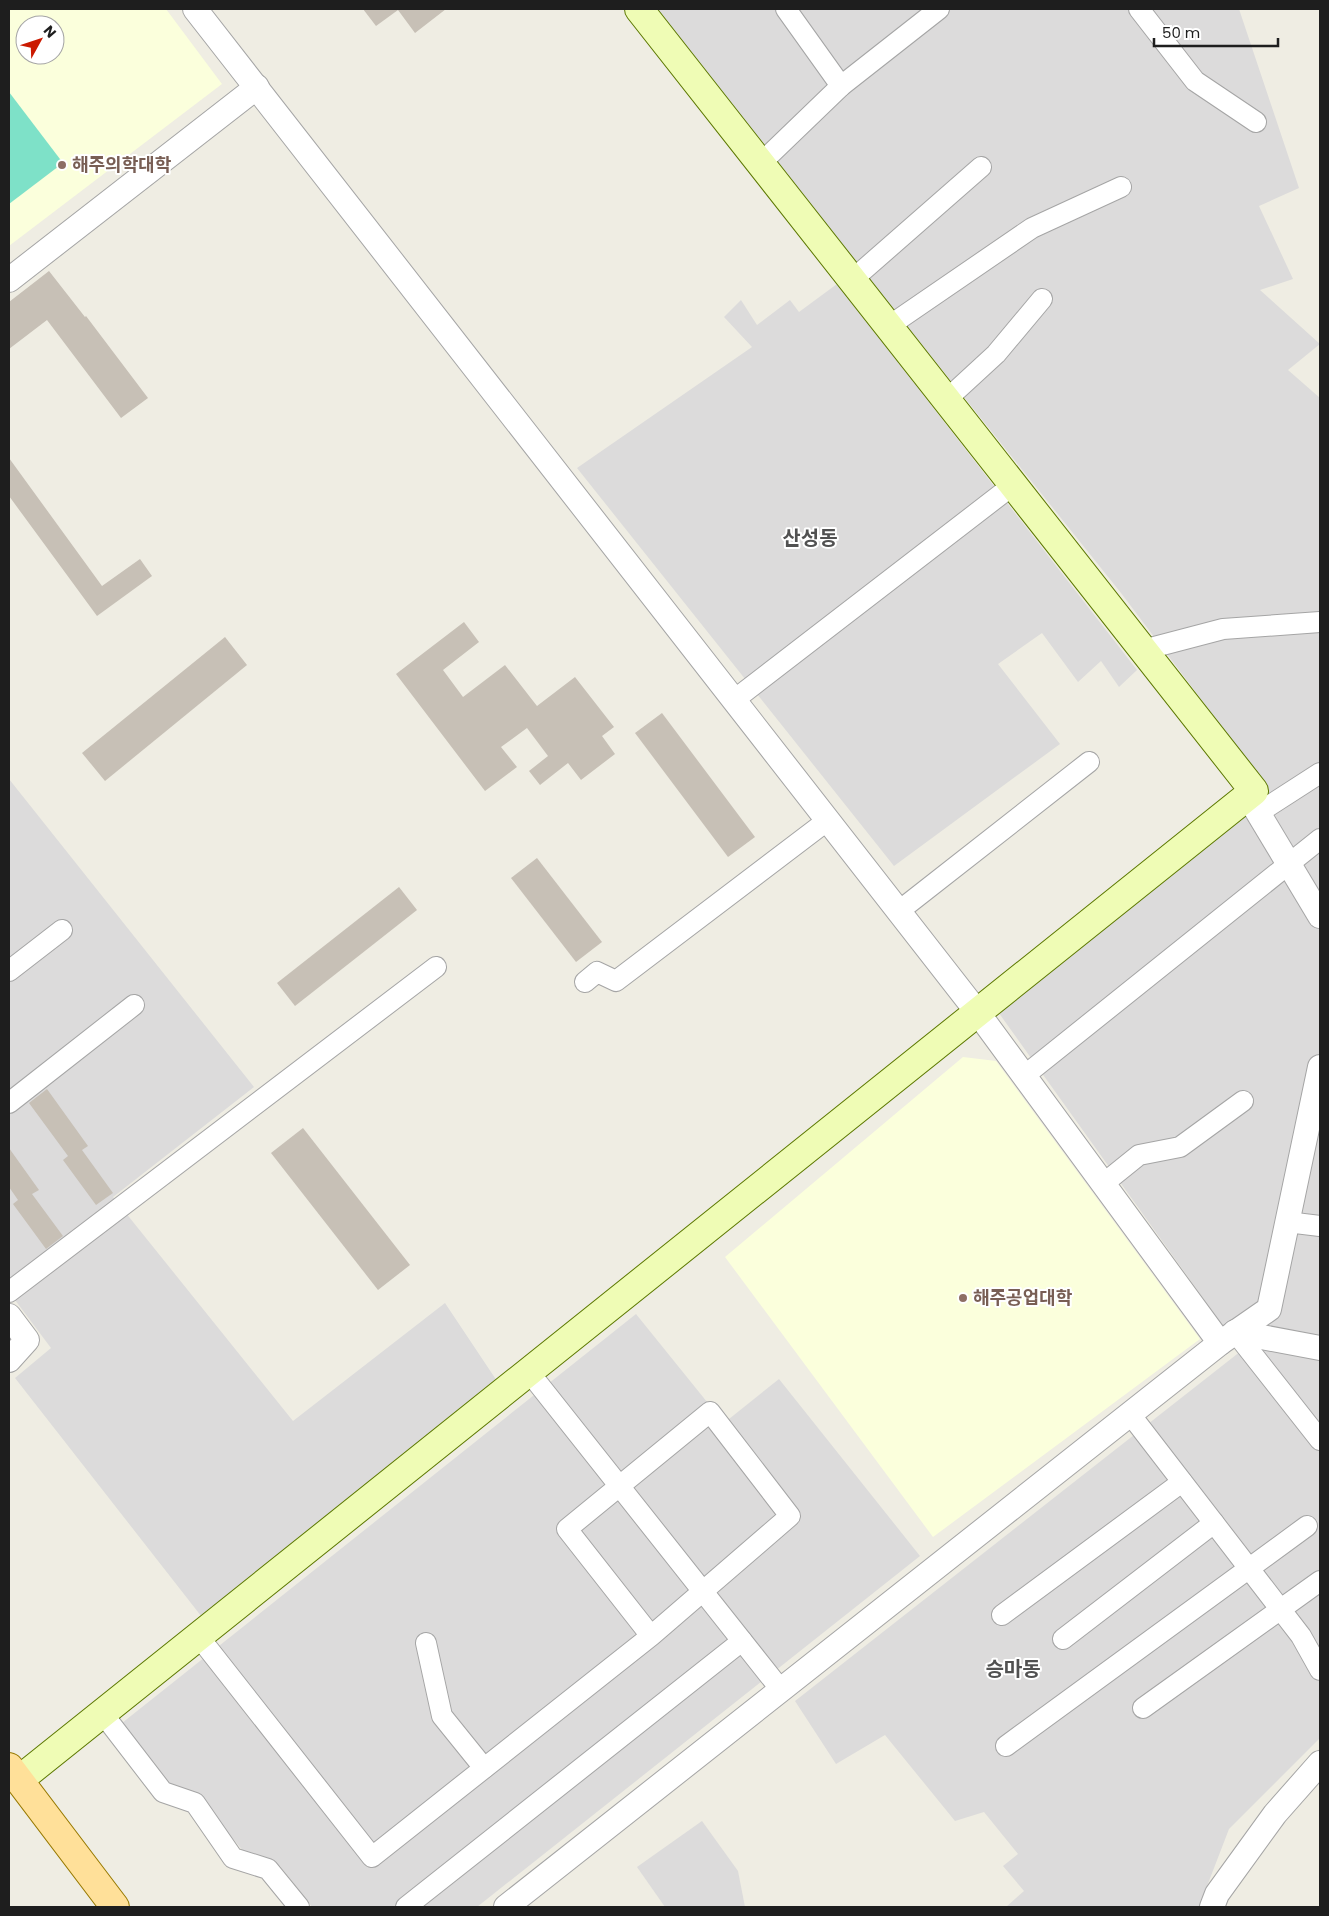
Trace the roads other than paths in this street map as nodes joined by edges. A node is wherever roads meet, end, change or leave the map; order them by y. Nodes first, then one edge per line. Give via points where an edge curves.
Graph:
1 (196, 9) edge
2 (639, 9) edge
3 (786, 9) edge
4 (939, 9) edge
5 (1139, 9) edge
6 (841, 86) junction
7 (257, 87) junction
8 (1256, 122) dead end
9 (761, 163) junction
10 (981, 167) dead end
11 (1121, 187) dead end
12 (9, 280) edge
13 (852, 280) junction
14 (1042, 299) dead end
15 (889, 326) junction
16 (946, 400) junction
17 (1013, 485) junction
18 (1320, 622) edge
19 (1143, 650) junction
20 (734, 700) junction
21 (1089, 762) dead end
22 (1320, 773) edge
23 (1253, 805) junction
24 (828, 820) junction
25 (1320, 839) edge
26 (1288, 864) junction
27 (899, 911) junction
28 (1320, 916) edge
29 (62, 930) dead end
30 (436, 967) dead end
31 (9, 971) edge
32 (585, 982) dead end
33 (134, 1006) dead end
34 (978, 1012) junction
35 (1320, 1067) edge
36 (1024, 1076) junction
37 (1243, 1102) dead end
38 (9, 1103) edge
39 (1314, 1125) edge
40 (1103, 1184) junction
41 (1288, 1222) junction
42 (1320, 1226) edge
43 (9, 1292) edge
44 (9, 1316) edge
45 (1228, 1338) junction
46 (1320, 1348) edge
47 (9, 1360) edge
48 (529, 1372) junction
49 (1130, 1414) junction
50 (1320, 1440) edge
51 (1182, 1482) junction
52 (619, 1486) junction
53 (1214, 1523) junction
54 (1307, 1526) dead end
55 (1249, 1569) junction
56 (1320, 1581) edge
57 (703, 1592) junction
58 (1280, 1609) junction
59 (1002, 1616) dead end
60 (651, 1636) junction
61 (199, 1637) junction
62 (1063, 1639) dead end
63 (742, 1641) junction
64 (426, 1643) dead end
65 (1320, 1670) edge
66 (781, 1690) junction
67 (1144, 1708) dead end
68 (102, 1714) junction
69 (1006, 1746) dead end
70 (1320, 1762) edge
71 (484, 1768) junction
72 (14, 1774) edge
73 (115, 1907) edge
74 (299, 1907) edge
75 (406, 1907) edge
76 (506, 1907) edge
77 (1212, 1907) edge

1 - 7 street
2 - 9 main road
3 - 6 street
4 - 6 street
5 - 8 street via 1195,81
6 - 9 street
7 - 12 street
7 - 20 street
9 - 13 main road
10 - 13 street
11 - 15 street via 1032,228
13 - 15 main road
14 - 16 street via 996,354
15 - 16 main road
16 - 17 main road
17 - 19 main road
17 - 20 street
18 - 19 street via 1223,629
19 - 23 main road via 1254,791
20 - 24 street
21 - 27 street
22 - 23 street
23 - 26 street
23 - 34 main road
24 - 27 street
24 - 32 street via 616,981 596,972
25 - 26 street
26 - 28 street
26 - 36 street
27 - 34 street
29 - 31 street
30 - 43 street
33 - 38 street
34 - 36 street
34 - 48 main road
35 - 39 street
36 - 40 street
37 - 40 street via 1180,1147 1139,1155
39 - 41 street
40 - 45 street
41 - 42 street
41 - 45 street via 1269,1309
44 - 47 street via 28,1340
45 - 46 street
45 - 49 street
45 - 50 street
48 - 52 street
48 - 61 main road
49 - 51 street
49 - 66 street
51 - 53 street
51 - 59 street
52 - 57 street
52 - 57 street via 710,1412 790,1516
52 - 60 street via 567,1529
53 - 55 street
53 - 62 street
54 - 55 street
55 - 58 street
55 - 69 street
56 - 58 street
57 - 60 street
57 - 63 street
58 - 65 street via 1301,1636
58 - 67 street
60 - 71 street
61 - 68 main road
61 - 71 street via 372,1857
63 - 66 street
63 - 75 street
64 - 71 street via 442,1716
66 - 76 street
68 - 72 main road
68 - 74 street via 163,1792 195,1803 233,1858 268,1869
70 - 77 street via 1275,1814 1217,1894
72 - 73 main road

